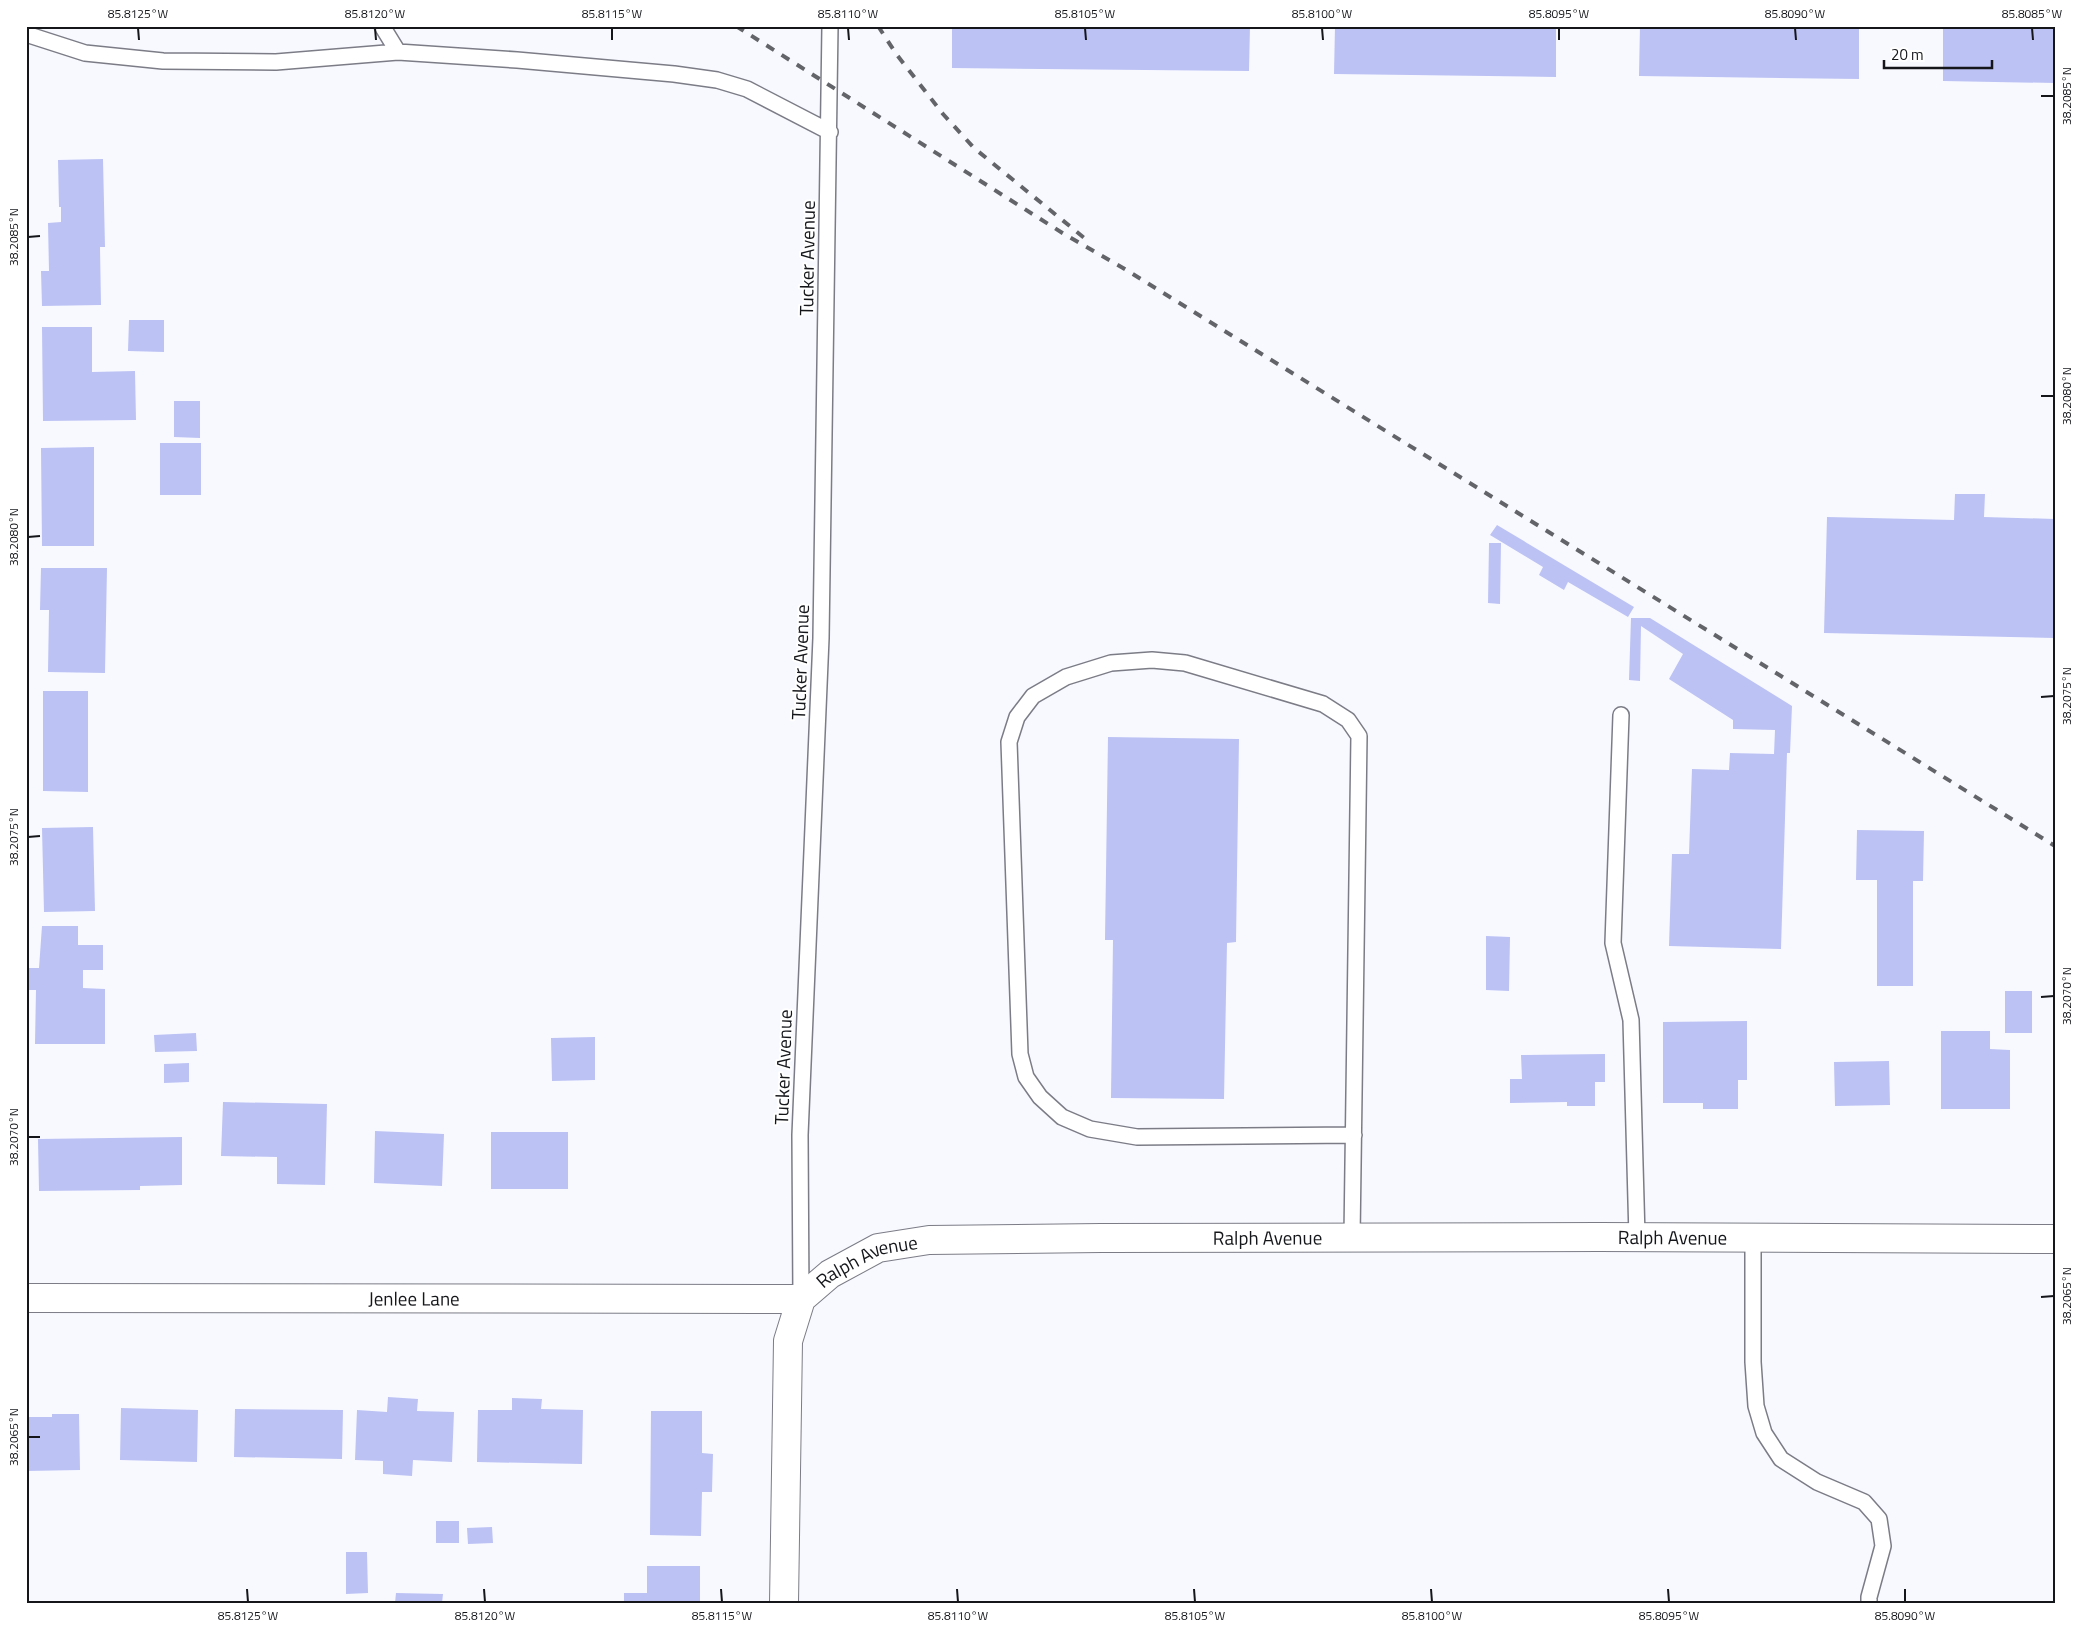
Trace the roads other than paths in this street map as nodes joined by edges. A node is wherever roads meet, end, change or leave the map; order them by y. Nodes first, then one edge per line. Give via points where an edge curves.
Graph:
1 (382, 26) edge
2 (830, 26) edge
3 (26, 34) edge
4 (398, 52) junction
5 (830, 132) junction
6 (1621, 714) dead end
7 (1354, 1135) junction
8 (1352, 1237) junction
9 (1636, 1237) junction
10 (1753, 1238) junction
11 (2055, 1239) edge
12 (26, 1298) edge
13 (801, 1299) junction
14 (784, 1603) edge
15 (1869, 1603) edge

1 - 4 lane
2 - 5 lane, Tucker Avenue
3 - 4 lane via 85,53 163,61 276,62
4 - 5 lane via 716,80 747,89
5 - 13 lane, Tucker Avenue via 821,638 800,1135
6 - 9 lane via 1613,942 1631,1020
7 - 7 lane via 1358,736 1348,720 1323,704 1185,663 1161,661 1112,663 1066,677 1033,696 1017,717 1009,742 1020,1054 1026,1077 1040,1097 1062,1117 1090,1128 1137,1137
7 - 8 lane
8 - 9 street, Ralph Avenue
8 - 13 street, Ralph Avenue via 929,1240 878,1248 830,1274
9 - 10 street, Ralph Avenue
10 - 11 street, Ralph Avenue
10 - 15 lane via 1753,1362 1756,1406 1764,1433 1781,1460 1817,1482 1864,1502 1879,1519 1883,1546
12 - 13 street, Jenlee Lane
13 - 14 street, Ralph Avenue via 788,1341

